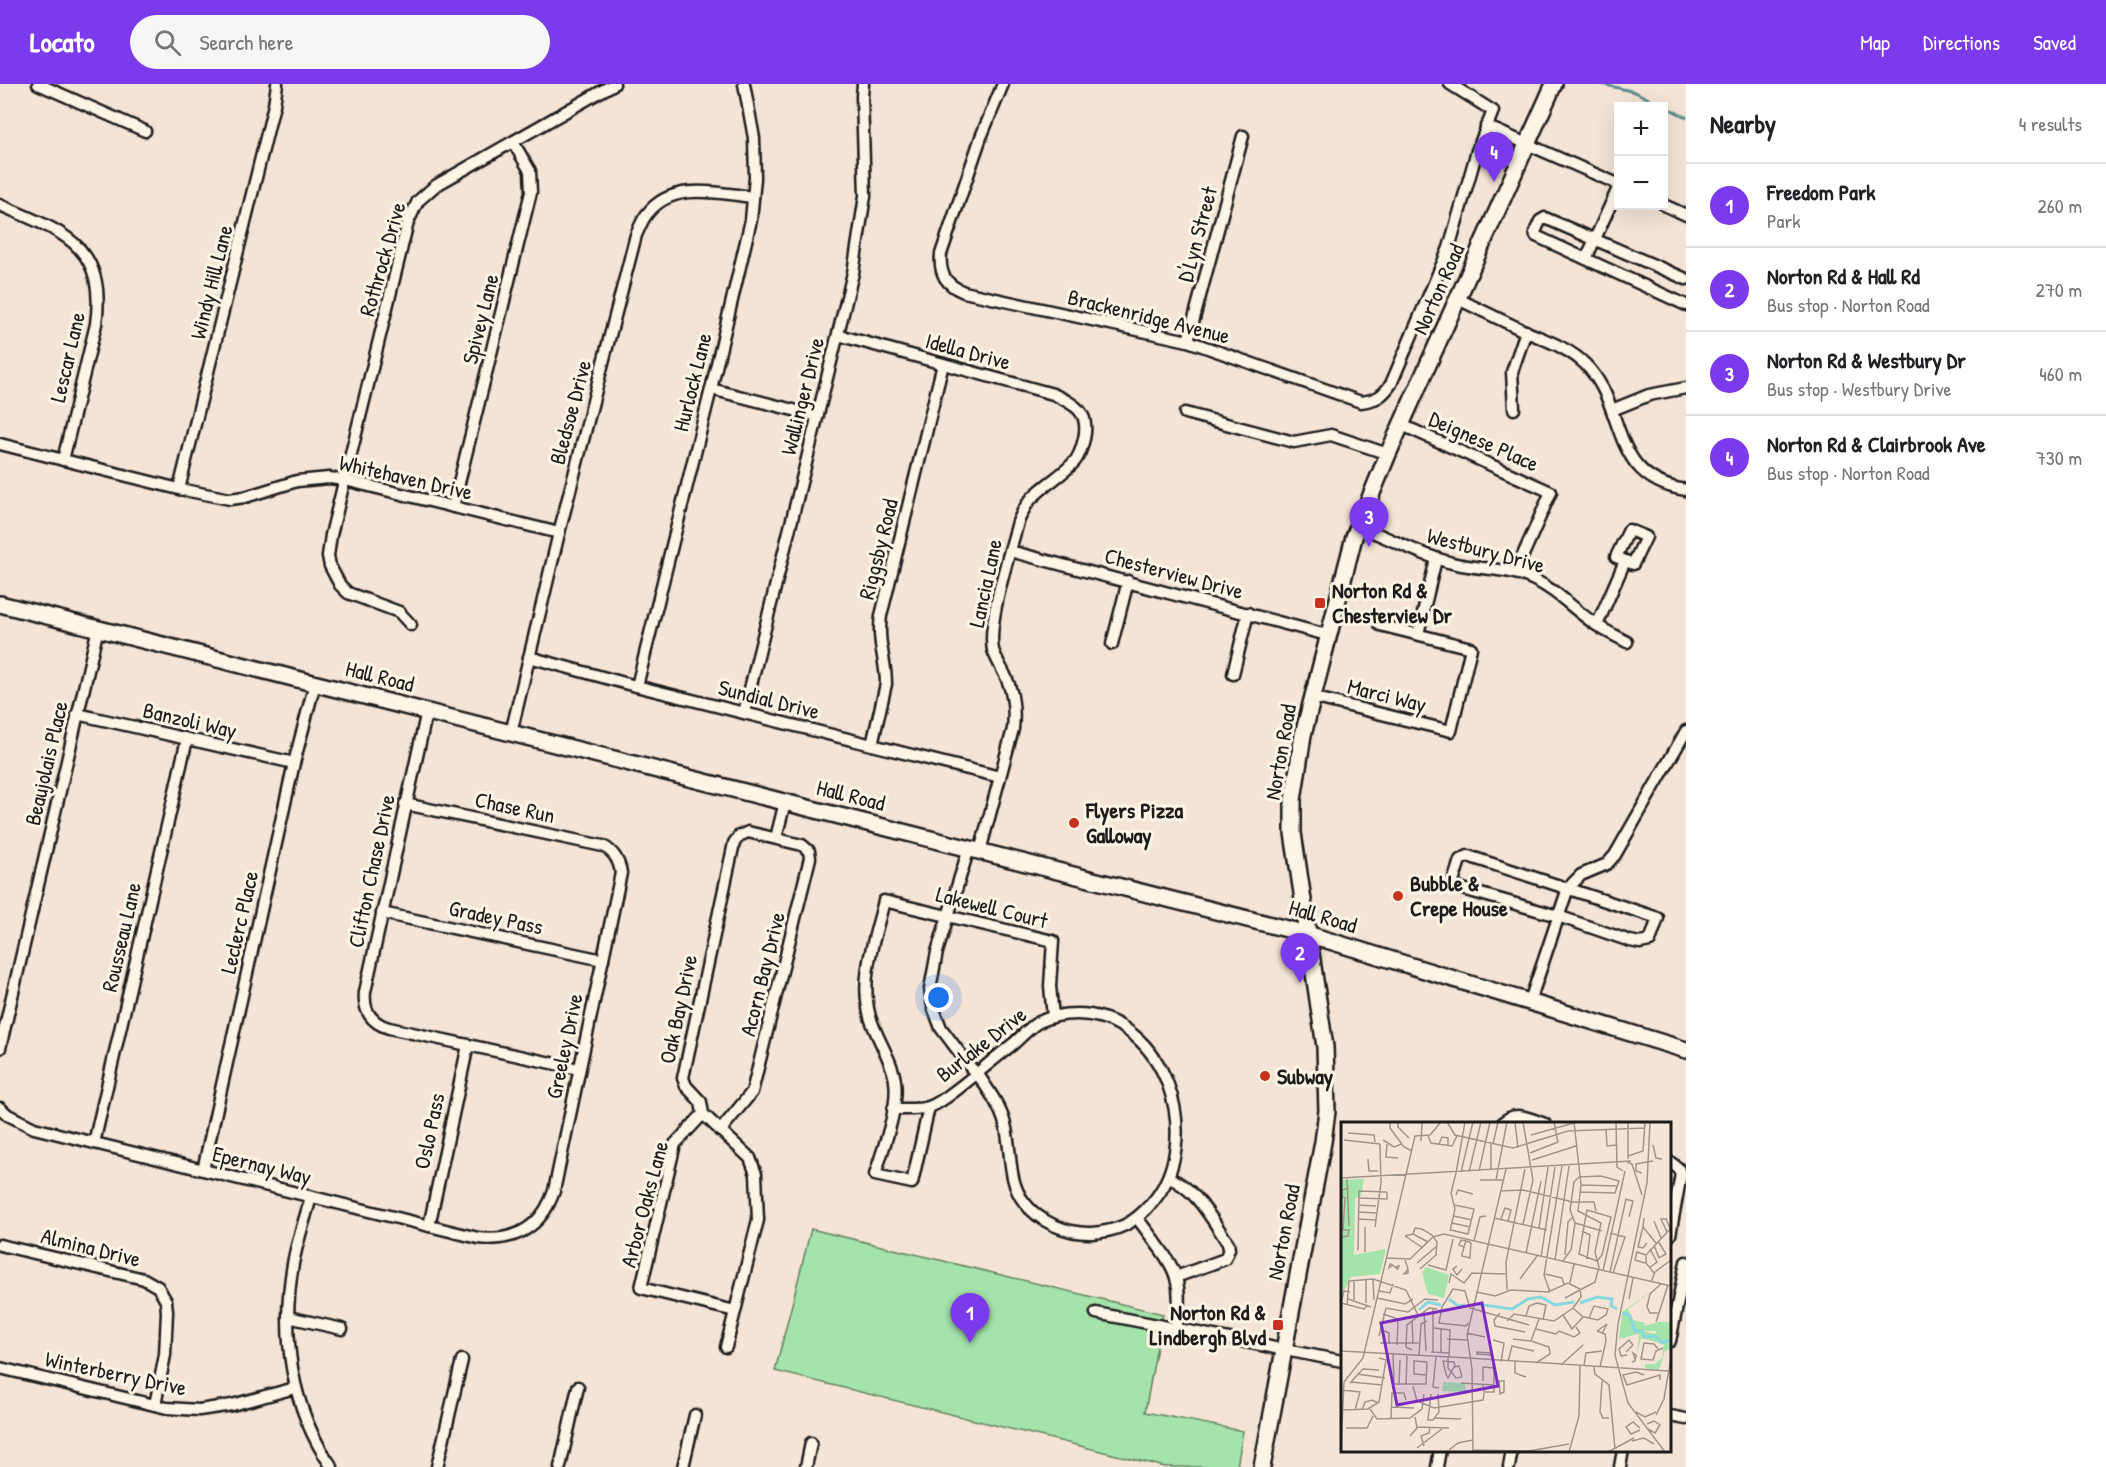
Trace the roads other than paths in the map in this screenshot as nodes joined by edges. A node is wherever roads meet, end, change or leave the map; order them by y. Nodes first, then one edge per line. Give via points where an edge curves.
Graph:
1 (38, 84) edge
2 (277, 84) edge
3 (614, 84) edge
4 (744, 84) edge
5 (863, 84) edge
6 (1003, 84) edge
7 (1450, 84) edge
8 (1554, 84) edge
9 (1485, 126) junction
10 (145, 131) dead end
11 (1243, 136) dead end
12 (513, 142) junction
13 (1527, 143) junction
14 (1614, 184) edge
15 (1614, 195) edge
16 (753, 197) junction
17 (0, 205) edge
18 (1668, 207) edge
19 (1686, 215) edge
20 (1596, 238) junction
21 (1586, 259) junction
22 (1686, 279) edge
23 (1458, 299) junction
24 (1686, 305) edge
25 (1526, 331) junction
26 (838, 334) junction
27 (1188, 342) junction
28 (943, 364) junction
29 (1686, 388) edge
30 (711, 389) junction
31 (1514, 409) dead end
32 (1612, 410) junction
33 (1185, 413) dead end
34 (1083, 414) joint
35 (817, 416) junction
36 (1402, 425) junction
37 (0, 444) edge
38 (1388, 454) junction
39 (63, 460) junction
40 (345, 480) junction
41 (179, 489) junction
42 (1686, 490) edge
43 (453, 507) junction
44 (1358, 526) junction
45 (559, 533) junction
46 (1010, 551) junction
47 (1436, 559) junction
48 (1625, 561) dead end
49 (1515, 573) junction
50 (1128, 581) junction
51 (0, 604) edge
52 (1248, 613) junction
53 (411, 625) dead end
54 (1380, 625) dead end
55 (1597, 625) junction
56 (98, 628) junction
57 (1418, 634) junction
58 (1328, 635) junction
59 (1627, 642) dead end
60 (1112, 644) dead end
61 (529, 657) junction
62 (1233, 674) dead end
63 (315, 683) junction
64 (637, 686) junction
65 (1312, 697) junction
66 (427, 711) junction
67 (744, 713) junction
68 (77, 714) junction
69 (1686, 731) edge
70 (511, 733) junction
71 (187, 739) junction
72 (872, 745) junction
73 (294, 764) junction
74 (1000, 777) junction
75 (785, 802) junction
76 (405, 804) junction
77 (776, 838) junction
78 (975, 850) junction
79 (615, 855) joint
80 (1567, 890) junction
81 (382, 913) junction
82 (948, 916) junction
83 (1558, 916) junction
84 (1307, 934) junction
85 (603, 960) junction
86 (1530, 1001) junction
87 (1053, 1017) junction
88 (468, 1045) junction
89 (0, 1048) edge
90 (1686, 1050) edge
91 (579, 1069) junction
92 (977, 1073) junction
93 (929, 1107) junction
94 (0, 1108) edge
95 (893, 1109) junction
96 (703, 1114) junction
97 (1504, 1122) edge
98 (1539, 1122) edge
99 (720, 1131) junction
100 (94, 1143) junction
101 (1671, 1163) edge
102 (203, 1170) junction
103 (1169, 1178) junction
104 (310, 1197) junction
105 (1138, 1219) junction
106 (429, 1226) junction
107 (1671, 1229) edge
108 (519, 1233) joint
109 (0, 1245) edge
110 (1686, 1262) edge
111 (1176, 1277) junction
112 (735, 1311) junction
113 (1096, 1313) dead end
114 (288, 1317) junction
115 (342, 1329) dead end
116 (1176, 1329) junction
117 (1671, 1336) edge
118 (726, 1347) dead end
119 (1284, 1350) junction
120 (462, 1360) dead end
121 (1341, 1361) edge
122 (0, 1368) edge
123 (578, 1387) dead end
124 (295, 1388) junction
125 (154, 1405) junction
126 (695, 1415) dead end
127 (1671, 1416) edge
128 (1686, 1419) edge
129 (811, 1443) dead end
130 (1440, 1452) edge
131 (1512, 1452) edge
132 (1623, 1452) edge
133 (332, 1467) edge
134 (437, 1467) edge
135 (560, 1467) edge
136 (682, 1467) edge
137 (806, 1467) edge
138 (1262, 1467) edge
139 (1437, 1467) edge
140 (1509, 1467) edge
141 (1620, 1467) edge

1 - 10 street
2 - 41 street, Windy Hill Lane
3 - 12 street, Rothrock Drive
4 - 16 street, Hurlock Lane via 754,138
5 - 26 street, Wallinger Drive via 865,196 853,273
6 - 27 street, Brackenridge Avenue via 943,247 941,270 948,282 958,290
7 - 9 street via 1493,111
8 - 13 main road, Norton Road
9 - 13 street
9 - 27 street, Brackenridge Avenue via 1437,279 1391,384 1376,400 1361,402 1347,398
11 - 27 street, D'Lyn Street
12 - 40 street, Rothrock Drive via 435,186 413,210
12 - 43 street, Spivey Lane via 530,171 531,192
13 - 14 street
13 - 23 main road, Norton Road
15 - 20 street
16 - 30 street, Hurlock Lane via 745,249
16 - 45 street, Bledsoe Drive via 685,192 666,198 647,214 636,235
17 - 39 street, Lescar Lane via 63,234 83,254 95,277 99,304 96,324
18 - 19 street
20 - 21 street
20 - 21 street via 1545,218 1540,221 1536,236
20 - 22 street
21 - 24 street
23 - 25 street
23 - 36 main road, Norton Road
25 - 31 street via 1512,372
25 - 32 street via 1584,363
26 - 28 street, Idella Drive
26 - 35 street, Wallinger Drive
28 - 34 street, Idella Drive via 1053,394
28 - 72 street, Riggsby Road via 881,616 879,640 886,684
29 - 32 street via 1649,395
30 - 35 street
30 - 64 street, Hurlock Lane
32 - 42 street via 1632,460 1668,486
33 - 38 street via 1294,442 1331,435
34 - 46 street, Lancia Lane via 1083,446 1076,459 1023,510
35 - 67 street, Wallinger Drive
36 - 38 main road, Norton Road
36 - 49 street, Deignese Place via 1551,492
37 - 39 street, Whitehaven Drive
38 - 44 main road, Norton Road
39 - 41 street, Whitehaven Drive
40 - 41 street, Whitehaven Drive via 297,481 230,499
40 - 43 street, Whitehaven Drive
40 - 53 street, Rothrock Drive via 330,544 334,577 348,594 399,612
43 - 45 street, Whitehaven Drive
44 - 47 street, Westbury Drive
44 - 58 main road, Norton Road
45 - 61 street, Bledsoe Drive
46 - 50 street, Chesterview Drive
46 - 74 street, Lancia Lane via 992,635 993,649 1014,700 1013,729
47 - 49 street, Westbury Drive
47 - 57 street
48 - 55 street
49 - 55 street, Westbury Drive via 1549,587
50 - 52 street, Chesterview Drive
50 - 60 street
51 - 56 main road, Hall Road
52 - 58 street, Chesterview Drive
52 - 62 street
54 - 57 street
55 - 59 street, Westbury Drive
56 - 63 main road, Hall Road
56 - 68 street, Beaujolais Place
57 - 65 street, Marci Way via 1471,648 1451,731
58 - 65 main road, Norton Road
61 - 64 street, Sundial Drive
61 - 70 street, Bledsoe Drive
63 - 66 main road, Hall Road
63 - 73 street, Leclerc Place
64 - 67 street, Sundial Drive
65 - 84 main road, Norton Road via 1292,816
66 - 70 main road, Hall Road
66 - 76 street, Clifton Chase Drive
67 - 72 street, Sundial Drive
68 - 71 street, Banzoli Way
68 - 89 street, Beaujolais Place
69 - 80 street via 1615,855 1607,864 1581,875
70 - 75 main road, Hall Road
71 - 73 street, Banzoli Way
71 - 100 street, Rousseau Lane
72 - 74 street, Sundial Drive
73 - 102 street, Leclerc Place
74 - 78 street, Lancia Lane
75 - 77 street
75 - 78 main road, Hall Road
76 - 79 street, Chase Run via 603,846
76 - 81 street, Clifton Chase Drive
77 - 96 street, Oak Bay Drive via 748,832 734,843 683,1078 701,1102
77 - 99 street, Acorn Bay Drive via 806,847 809,868 752,1092
78 - 82 street, Lancia Lane
78 - 84 main road, Hall Road
79 - 85 street, Greeley Drive via 621,873
80 - 83 street
80 - 83 street via 1658,918 1650,941 1640,943
80 - 83 street via 1468,856 1460,860 1453,882 1456,887
81 - 85 street, Gradey Pass
81 - 88 street, Clifton Chase Drive via 364,999 366,1010 374,1022 389,1028
82 - 87 street, Lakewell Court via 1053,941
82 - 92 street, Lancia Lane via 933,969 933,1006 941,1028
82 - 95 street, Lakewell Court via 884,901 866,984 870,1017 895,1080
83 - 86 street
84 - 86 main road, Hall Road
84 - 119 main road, Norton Road via 1325,1047 1327,1111
85 - 91 street, Greeley Drive
86 - 90 main road, Hall Road
87 - 92 street, Burlake Drive via 1037,1023
87 - 103 street, Burlake Drive via 1076,1014 1102,1019 1138,1039 1150,1053 1171,1090 1178,1129
88 - 91 street
88 - 106 street, Oslo Pass
91 - 108 street, Greeley Drive via 550,1201 536,1222
92 - 93 street, Burlake Drive
92 - 105 street via 999,1107 1014,1185 1032,1211 1070,1232 1105,1232
93 - 95 street, Burlake Drive
93 - 95 street via 912,1183 875,1175
94 - 100 street, Epernay Way via 34,1128
96 - 99 street, Oak Bay Drive
96 - 112 street, Arbor Oaks Lane via 675,1144 641,1288
97 - 98 street via 1517,1115
99 - 112 street, Oak Bay Drive via 750,1158 756,1174 758,1220
100 - 102 street, Epernay Way
101 - 107 street via 1681,1174
102 - 104 street, Epernay Way
103 - 105 street, Burlake Drive
103 - 111 street via 1199,1201 1229,1249 1225,1259
104 - 106 street, Epernay Way
104 - 114 street via 294,1263
105 - 111 street
106 - 108 street, Epernay Way via 492,1239
109 - 125 street, Almina Drive via 144,1279 158,1287 167,1312 165,1355
110 - 117 street
111 - 116 street
112 - 118 street, Oak Bay Drive
113 - 116 street
114 - 115 street
114 - 124 street
116 - 119 street
119 - 121 street
119 - 138 main road, Norton Road
120 - 134 street
122 - 125 street, Winterberry Drive
123 - 135 street
124 - 125 street, Winterberry Drive via 199,1410
124 - 133 street via 316,1442
126 - 136 street
127 - 128 street
129 - 137 street
130 - 139 street
131 - 140 street
132 - 141 street

